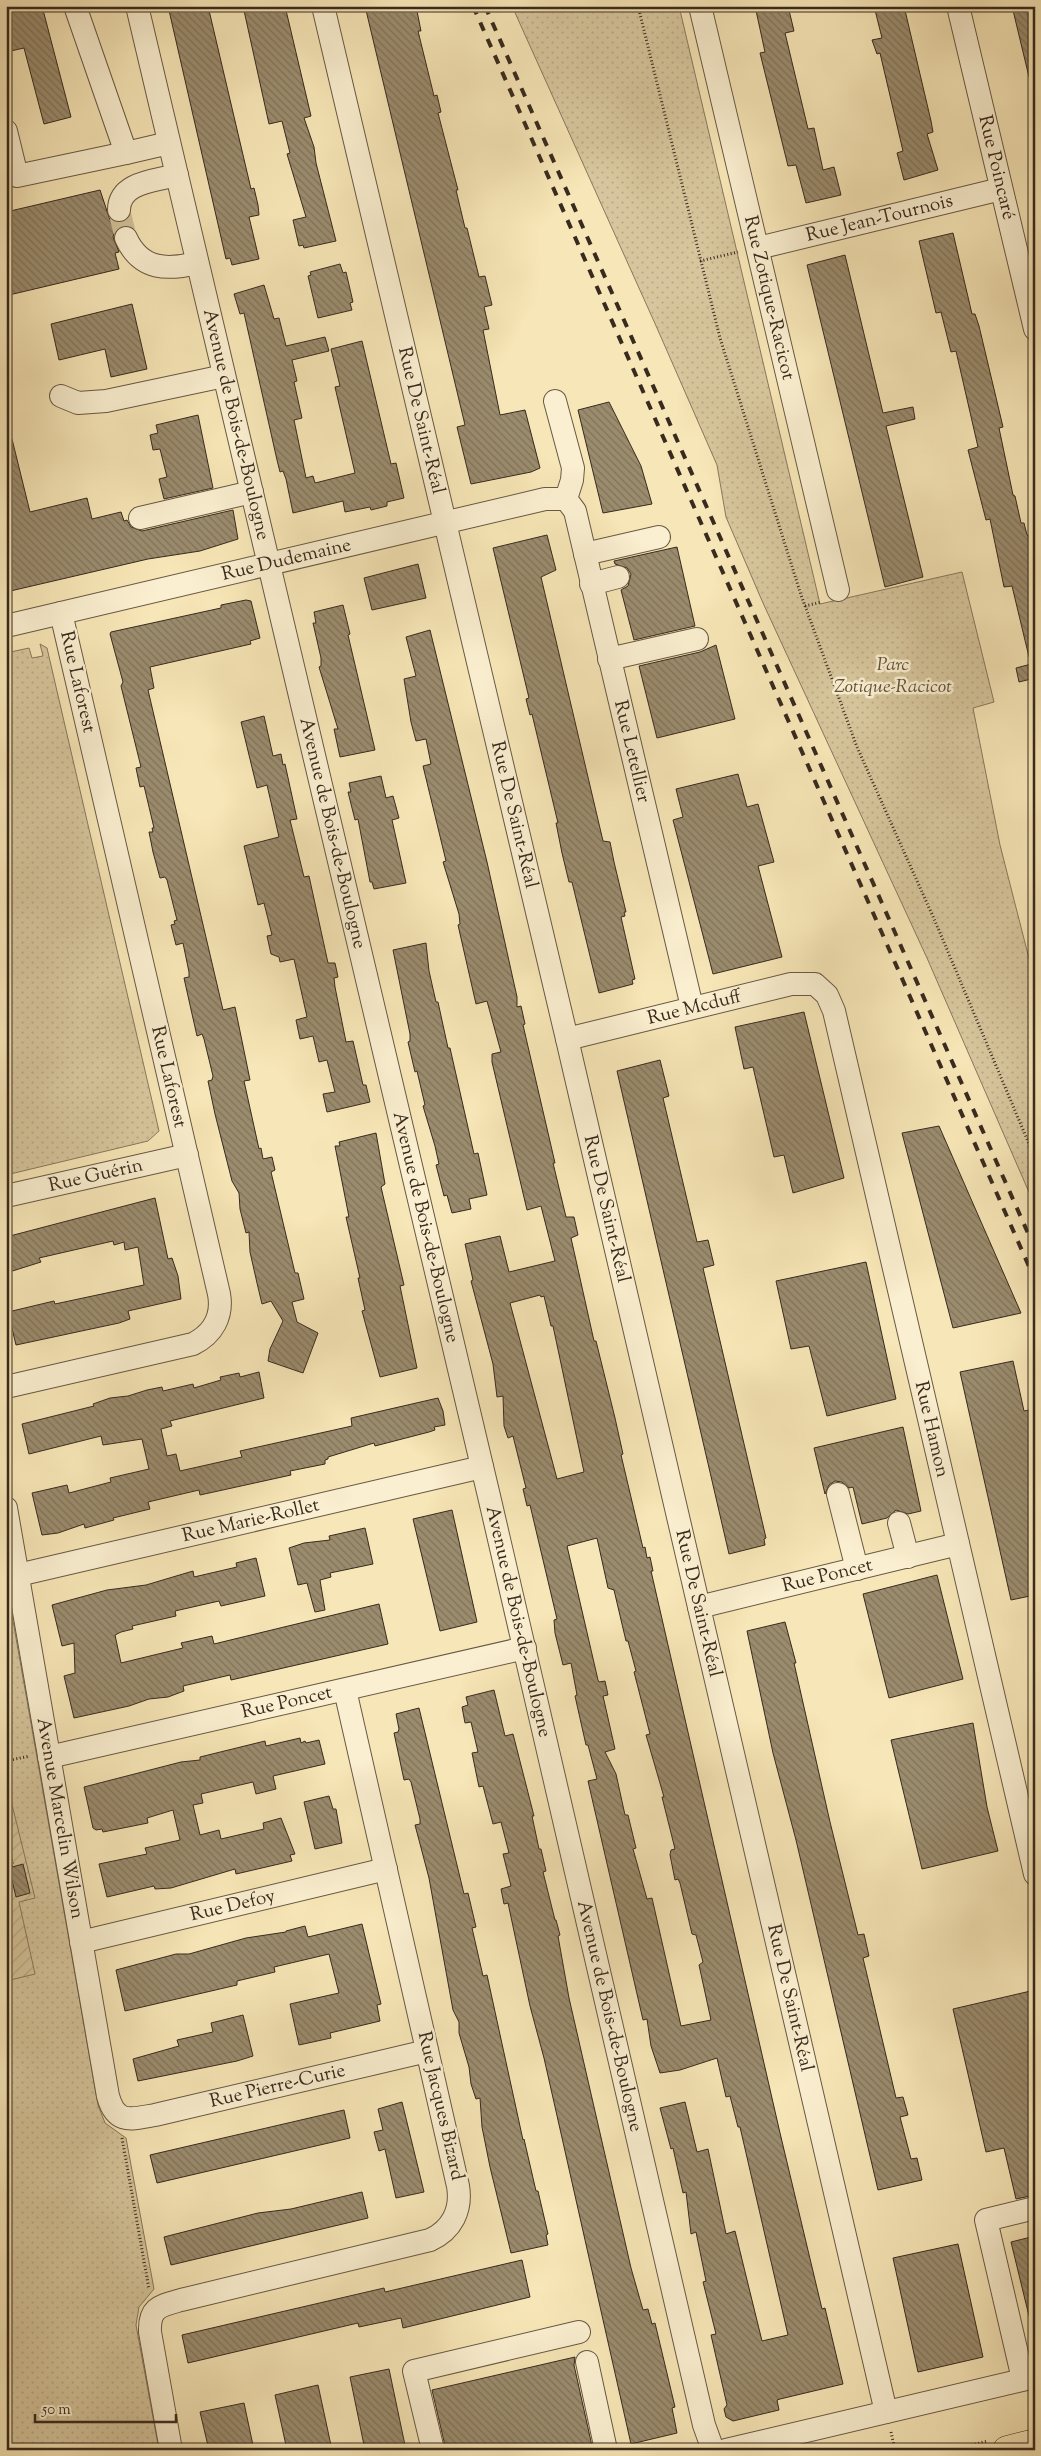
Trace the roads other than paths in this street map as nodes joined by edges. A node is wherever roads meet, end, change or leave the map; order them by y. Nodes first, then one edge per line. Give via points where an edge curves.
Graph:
1 (75, 6) edge
2 (137, 6) edge
3 (322, 6) edge
4 (700, 6) edge
5 (958, 6) edge
6 (6, 133) edge
7 (169, 143) junction
8 (126, 153) junction
9 (177, 175) junction
10 (1001, 189) junction
11 (119, 210) tunnel mouth
12 (126, 238) tunnel mouth
13 (748, 250) junction
14 (198, 263) junction
15 (1035, 329) edge
16 (224, 376) junction
17 (61, 396) dead end
18 (555, 401) dead end
19 (252, 492) junction
20 (566, 498) junction
21 (140, 518) dead end
22 (445, 523) junction
23 (660, 537) dead end
24 (585, 554) junction
25 (268, 564) junction
26 (618, 577) dead end
27 (591, 584) junction
28 (830, 596) road end
29 (61, 613) junction
30 (6, 626) edge
31 (697, 639) dead end
32 (609, 659) junction
33 (821, 988) joint
34 (692, 1007) junction
35 (566, 1039) junction
36 (186, 1155) junction
37 (6, 1196) edge
38 (6, 1387) edge
39 (482, 1467) junction
40 (838, 1494) dead end
41 (6, 1508) edge
42 (899, 1523) dead end
43 (958, 1544) junction
44 (908, 1556) junction
45 (857, 1569) junction
46 (18, 1576) junction
47 (699, 1607) junction
48 (525, 1648) junction
49 (345, 1690) junction
50 (43, 1756) junction
51 (386, 1869) junction
52 (1035, 1874) edge
53 (81, 1942) junction
54 (427, 2051) junction
55 (125, 2128) joint
56 (1035, 2208) edge
57 (579, 2332) dead end
58 (586, 2362) dead end
59 (1029, 2378) edge
60 (886, 2412) junction
61 (1035, 2443) edge
62 (171, 2450) edge
63 (433, 2450) edge
64 (606, 2450) edge
65 (713, 2450) edge
66 (726, 2450) edge
67 (1007, 2450) edge

1 - 8 street
2 - 7 street, Avenue de Bois-de-Boulogne
3 - 22 street, Rue De Saint-Réal
4 - 13 street, Rue Zotique-Racicot
5 - 10 street, Rue Poincaré
6 - 8 street via 17,176
7 - 8 street
7 - 9 street, Avenue de Bois-de-Boulogne
9 - 11 street via 131,188 122,195
9 - 14 street, Avenue de Bois-de-Boulogne
10 - 13 street, Rue Jean-Tournois
10 - 15 street, Rue Poincaré
12 - 14 street via 142,257 158,267 172,269
13 - 28 street, Rue Zotique-Racicot
14 - 16 street, Avenue de Bois-de-Boulogne
16 - 17 street via 106,401 78,403
16 - 19 street, Avenue de Bois-de-Boulogne
18 - 20 street via 573,468
19 - 21 street
19 - 25 street, Avenue de Bois-de-Boulogne
20 - 22 street, Rue Dudemaine via 552,498
20 - 24 street, Rue Letellier via 574,511
22 - 25 street, Rue Dudemaine
22 - 35 street, Rue De Saint-Réal
23 - 24 street
24 - 27 street, Rue Letellier
25 - 29 street, Rue Dudemaine
25 - 39 street, Avenue de Bois-de-Boulogne
26 - 27 street
27 - 32 street, Rue Letellier
29 - 30 street, Rue Dudemaine
29 - 36 street, Rue Laforest
31 - 32 street
32 - 34 street, Rue Letellier
33 - 34 street, Rue Mcduff via 809,983 791,984
33 - 43 street, Rue Hamon via 834,1011
34 - 35 street, Rue Mcduff
35 - 47 street, Rue De Saint-Réal
36 - 37 street, Rue Guérin
36 - 38 street, Rue Laforest via 220,1300 217,1320 210,1332 186,1346
39 - 46 street, Rue Marie-Rollet
39 - 48 street, Avenue de Bois-de-Boulogne
40 - 45 street
41 - 46 street, Avenue Marcelin Wilson
42 - 44 street
43 - 44 street, Rue Poncet
43 - 52 street, Rue Hamon
44 - 45 street, Rue Poncet
45 - 47 street, Rue Poncet
46 - 50 street, Avenue Marcelin Wilson
47 - 60 street, Rue De Saint-Réal
48 - 49 street, Rue Poncet
48 - 65 street, Avenue de Bois-de-Boulogne via 700,2407
49 - 50 street, Rue Poncet
49 - 51 street, Rue Jacques Bizard
50 - 53 street, Avenue Marcelin Wilson
51 - 53 street, Rue Defoy
51 - 54 street, Rue Jacques Bizard
53 - 55 street, Avenue Marcelin Wilson via 108,2096
54 - 55 street, Rue Pierre-Curie via 155,2116
54 - 62 street, Rue Jacques Bizard via 459,2192 457,2212 447,2229 423,2242 181,2300 155,2299 150,2332
56 - 59 street via 986,2220
57 - 63 street via 414,2371
58 - 64 street
59 - 60 street
60 - 66 street
61 - 67 main road

